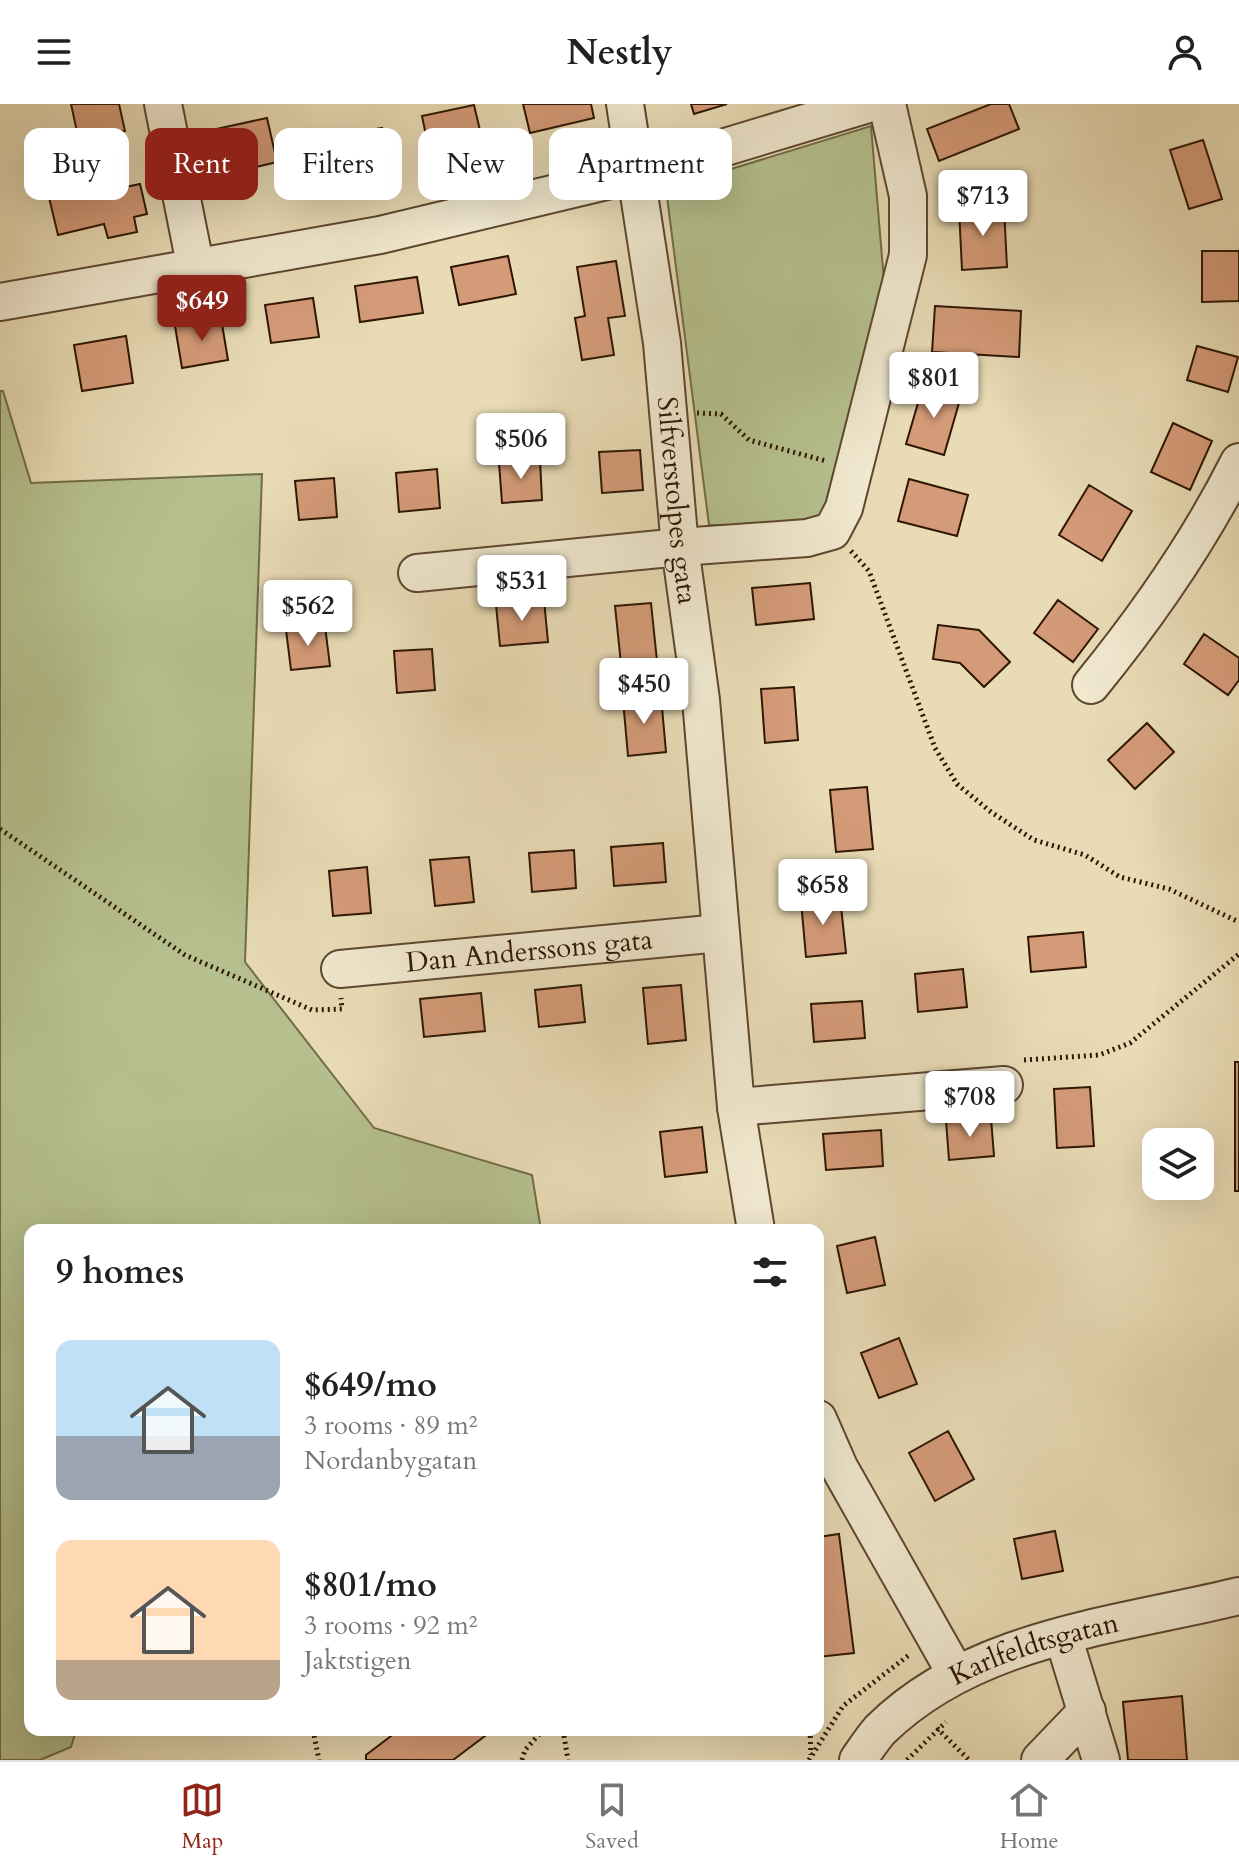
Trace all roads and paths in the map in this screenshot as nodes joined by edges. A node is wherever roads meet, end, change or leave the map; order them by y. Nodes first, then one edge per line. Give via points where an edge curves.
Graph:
1 (163, 104) edge
2 (625, 104) edge
3 (868, 104) edge
4 (887, 104) edge
5 (629, 128) edge
6 (732, 145) edge
7 (549, 195) edge
8 (640, 200) edge
9 (196, 269) junction
10 (0, 302) edge
11 (668, 413) junction
12 (1239, 462) edge
13 (854, 469) junction
14 (832, 531) junction
15 (680, 547) junction
16 (417, 573) dead end
17 (1091, 685) dead end
18 (0, 829) edge
19 (1239, 922) edge
20 (720, 933) junction
21 (1239, 954) edge
22 (340, 969) joint
23 (1013, 1073) joint
24 (736, 1107) junction
25 (755, 1224) edge
26 (824, 1433) edge
27 (1239, 1596) edge
28 (1063, 1636) junction
29 (956, 1674) junction
30 (1087, 1711) junction
31 (937, 1728) dead end
32 (314, 1736) edge
33 (538, 1736) edge
34 (564, 1736) edge
35 (810, 1736) edge
36 (811, 1756) dead end
37 (319, 1760) edge
38 (522, 1760) edge
39 (568, 1760) edge
40 (858, 1760) edge
41 (969, 1760) edge
42 (1040, 1760) edge
43 (1101, 1760) edge

1 - 9 street
2 - 5 street, Silfverstolpes gata
3 - 6 street
4 - 13 street via 908,196 908,255
7 - 9 street via 380,235
8 - 11 street, Silfverstolpes gata
9 - 10 street
11 - 13 path via 721,414 749,440
11 - 15 street, Silfverstolpes gata
12 - 17 street via 1213,515 1142,622
13 - 14 street
14 - 15 street via 807,538
14 - 19 path via 869,571 935,748 957,784 1034,840 1085,855 1120,877 1169,889
15 - 16 street
15 - 20 street, Silfverstolpes gata via 701,700
18 - 22 path via 185,955 312,1010 342,1009
20 - 22 street, Dan Anderssons gata
20 - 24 street, Silfverstolpes gata
21 - 23 path via 1130,1043
23 - 24 street
24 - 25 street, Silfverstolpes gata
26 - 29 street
27 - 28 street, Karlfeldtsgatan
28 - 29 street, Karlfeldtsgatan
28 - 30 street
29 - 40 street, Karlfeldtsgatan via 879,1731
30 - 42 street
30 - 43 street
31 - 41 path
32 - 37 path
33 - 38 path
34 - 39 path
35 - 36 path

